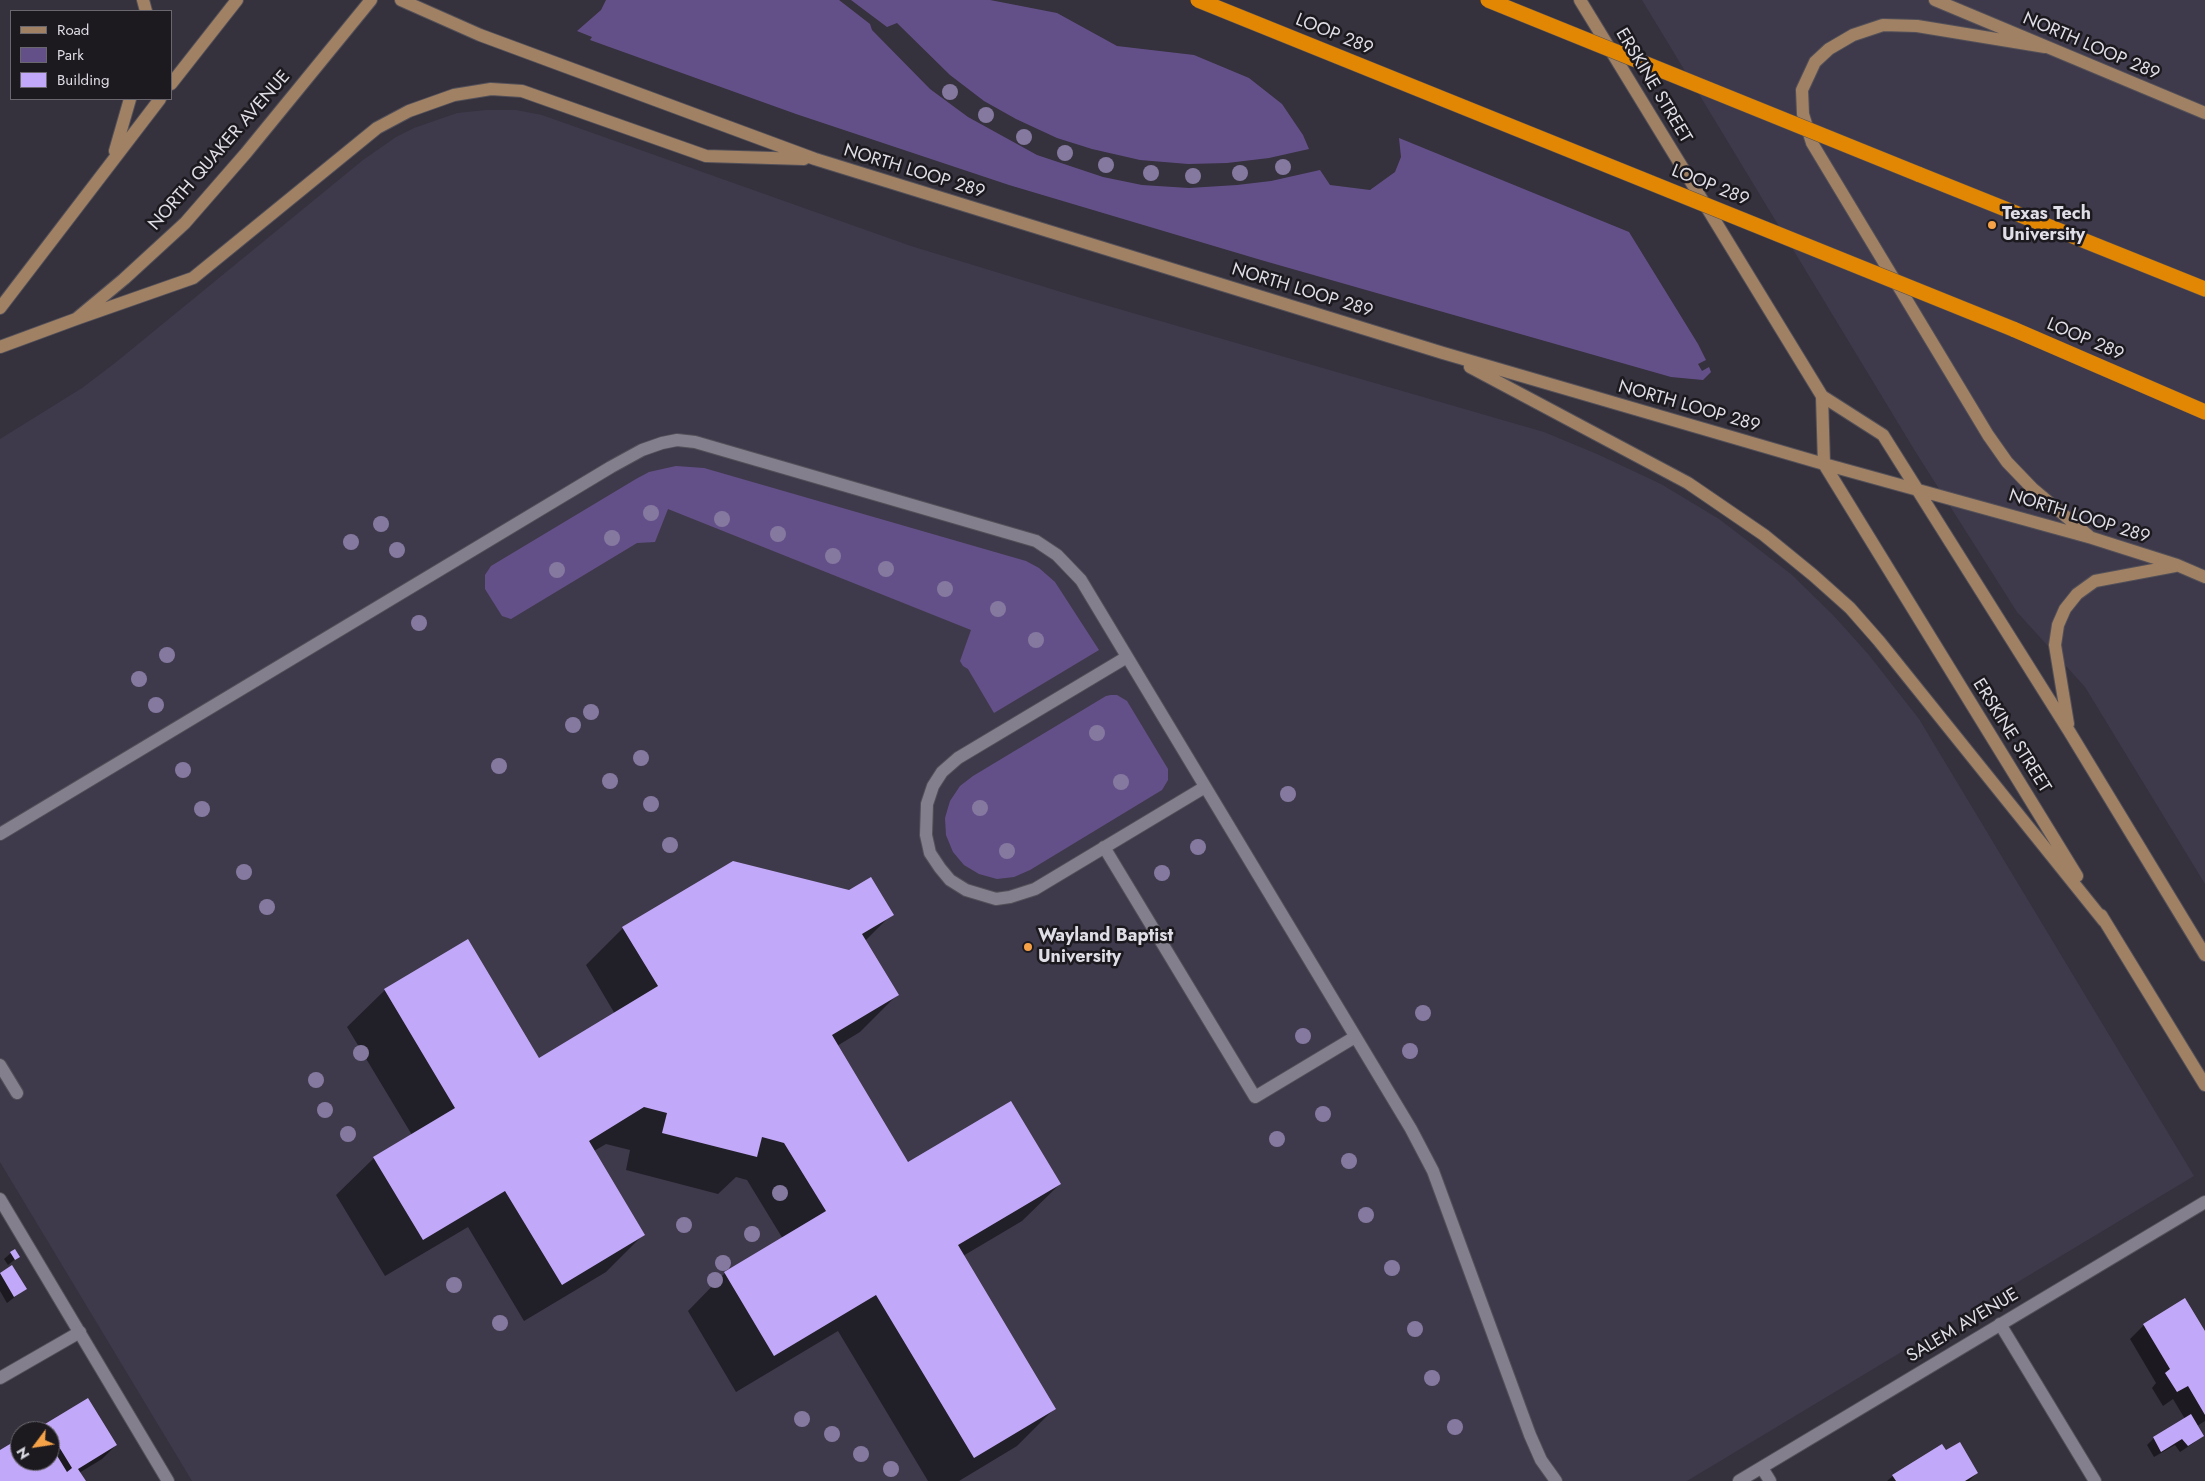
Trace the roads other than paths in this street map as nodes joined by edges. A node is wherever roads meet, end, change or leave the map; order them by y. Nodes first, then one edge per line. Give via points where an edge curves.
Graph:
1 (237, 0) edge
2 (371, 0) edge
3 (400, 0) edge
4 (1198, 0) edge
5 (1488, 0) edge
6 (1580, 0) edge
7 (1935, 0) edge
8 (2046, 47) junction
9 (172, 83) edge
10 (130, 100) edge
11 (159, 100) edge
12 (2205, 113) edge
13 (112, 159) junction
14 (815, 159) junction
15 (2205, 290) edge
16 (0, 308) edge
17 (76, 319) junction
18 (0, 347) edge
19 (1443, 353) junction
20 (1822, 396) junction
21 (2205, 412) edge
22 (1824, 464) junction
23 (1914, 488) junction
24 (2092, 538) junction
25 (2177, 565) junction
26 (2205, 576) edge
27 (1127, 657) junction
28 (2069, 731) junction
29 (1205, 786) junction
30 (0, 834) edge
31 (1104, 847) junction
32 (2104, 921) junction
33 (2205, 955) edge
34 (1355, 1037) junction
35 (0, 1065) edge
36 (2205, 1085) edge
37 (17, 1092) dead end
38 (0, 1199) edge
39 (2205, 1202) edge
40 (2000, 1324) junction
41 (80, 1332) junction
42 (0, 1378) edge
43 (1762, 1468) junction
44 (168, 1481) edge
45 (1556, 1481) edge
46 (1739, 1481) edge
47 (1770, 1481) edge
48 (2095, 1481) edge

1 - 9 main road
2 - 17 main road, NORTH QUAKER AVENUE via 185,223
3 - 14 main road, NORTH LOOP 289 via 480,35
4 - 21 highway, LOOP 289, bridge via 2013,329
5 - 15 highway, bridge
6 - 20 main road, ERSKINE STREET
7 - 8 main road, NORTH LOOP 289
8 - 12 main road, NORTH LOOP 289
8 - 24 main road via 1917,26 1883,25 1853,35 1815,62 1802,90 1803,114 1812,143 1988,435 2007,462 2032,488
10 - 13 main road
11 - 13 main road
13 - 16 main road
14 - 17 main road via 706,156 522,91 491,89 454,95 409,111 377,128 194,278
14 - 19 main road, NORTH LOOP 289
17 - 18 main road, NORTH QUAKER AVENUE
19 - 22 main road, NORTH LOOP 289
19 - 32 main road via 1688,483 1764,535 1813,575 1850,608 1879,641
20 - 22 main road, ERSKINE STREET
20 - 23 main road, ERSKINE STREET via 1883,435
22 - 23 main road, NORTH LOOP 289
22 - 32 main road, ERSKINE STREET
23 - 24 main road, NORTH LOOP 289
23 - 28 main road, ERSKINE STREET
24 - 25 main road, NORTH LOOP 289
25 - 26 main road, NORTH LOOP 289
25 - 28 main road via 2095,581 2077,594 2065,609 2055,645
27 - 29 street
27 - 30 street via 1081,580 1057,555 1036,542 696,442 677,440 642,450 611,467
27 - 31 street via 958,758 942,772 927,804 926,835 930,853 940,868 950,880 966,890 996,899 1034,889
28 - 33 main road, ERSKINE STREET
29 - 31 street
29 - 34 street
31 - 34 street via 1255,1097
32 - 36 main road, ERSKINE STREET
34 - 45 street via 1433,1171 1530,1436
35 - 37 street
38 - 41 street
39 - 40 street, SALEM AVENUE
40 - 43 street, SALEM AVENUE
40 - 48 street
41 - 42 street
41 - 44 street
43 - 46 street, SALEM AVENUE
43 - 47 street

